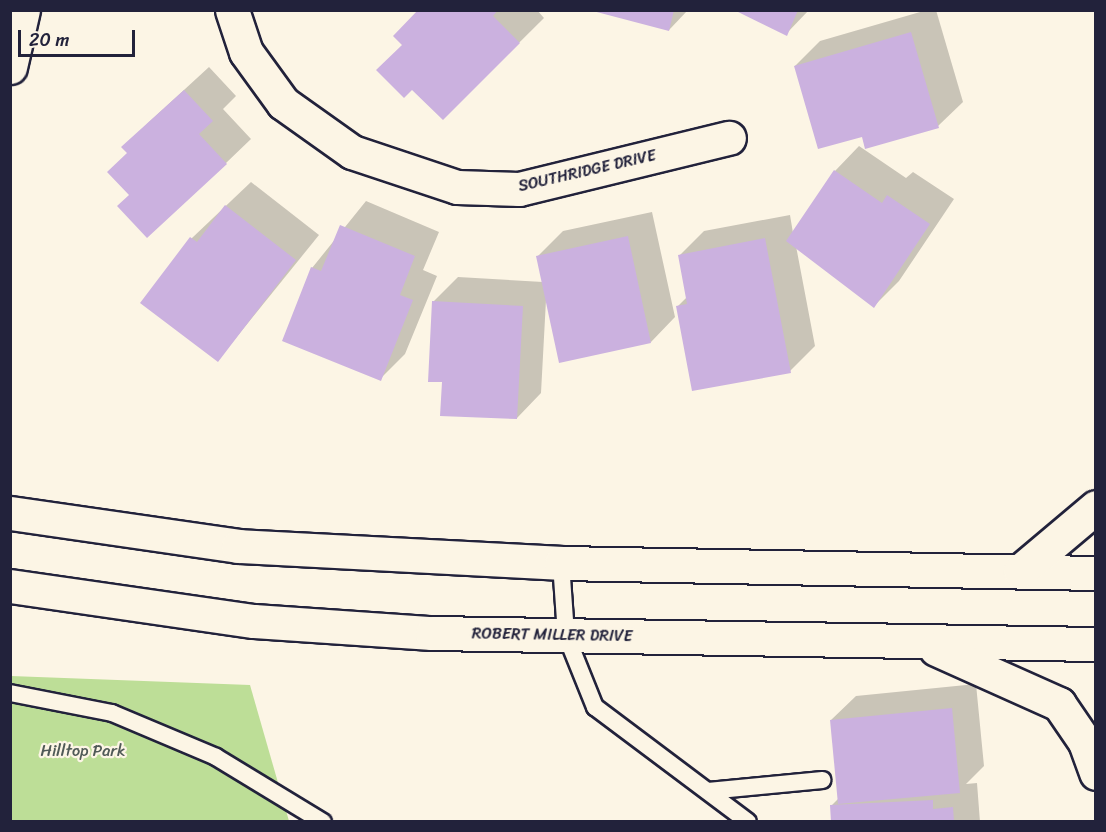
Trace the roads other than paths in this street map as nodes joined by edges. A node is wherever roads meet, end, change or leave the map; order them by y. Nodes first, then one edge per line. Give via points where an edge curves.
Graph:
1 (23, 10) edge
2 (232, 10) edge
3 (10, 67) edge
4 (729, 138) dead end
5 (1095, 507) edge
6 (10, 513) edge
7 (561, 563) junction
8 (1020, 571) junction
9 (1095, 573) edge
10 (10, 586) edge
11 (566, 635) junction
12 (918, 641) junction
13 (1095, 644) edge
14 (10, 693) edge
15 (1095, 773) edge
16 (822, 780) dead end
17 (708, 791) junction
18 (323, 822) edge
19 (748, 822) edge

1 - 3 main road
2 - 4 main road, SOUTHRIDGE DRIVE via 246,52 283,103 352,152 457,187 519,189
5 - 8 main road
6 - 7 main road via 238,546
7 - 8 main road
7 - 11 lane
8 - 9 main road
10 - 11 main road, ROBERT MILLER DRIVE via 254,621
11 - 12 main road, ROBERT MILLER DRIVE
11 - 17 lane via 595,707
12 - 13 main road, ROBERT MILLER DRIVE
12 - 15 main road via 1059,704 1085,742
14 - 18 lane via 112,713 216,757
16 - 17 lane
17 - 19 lane

